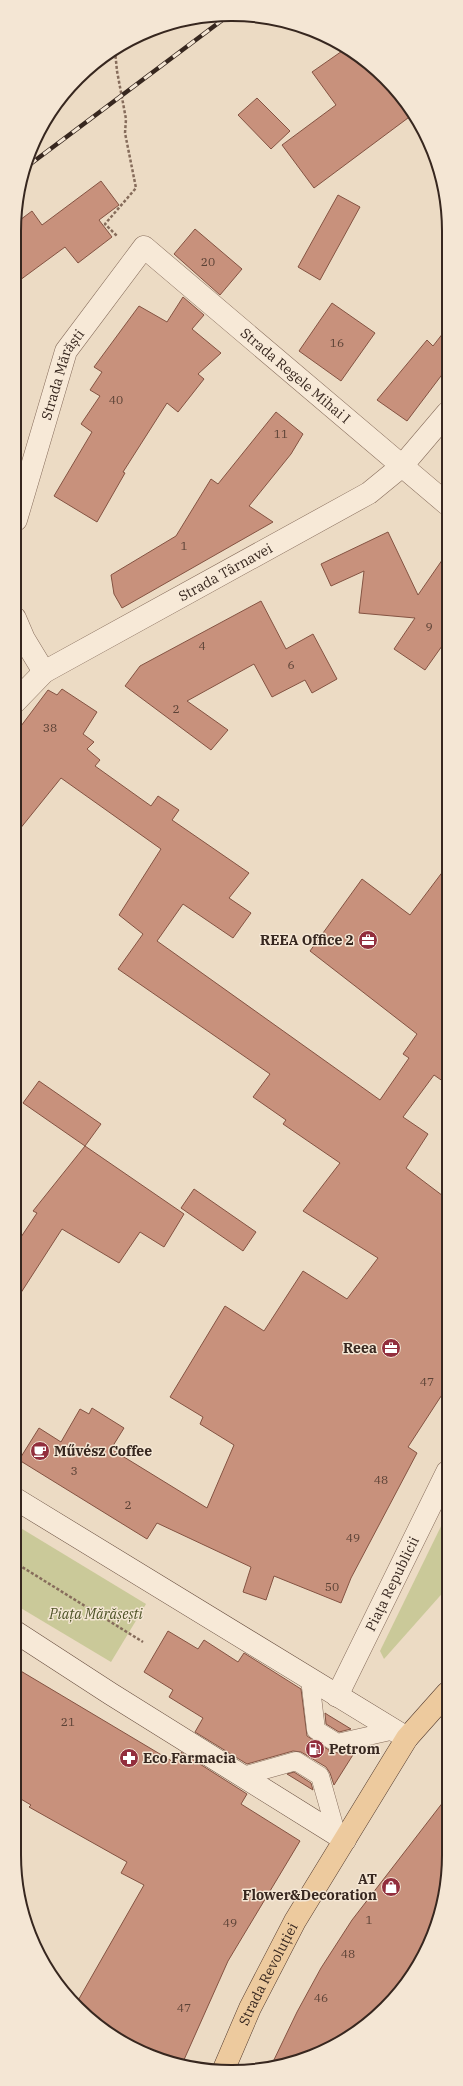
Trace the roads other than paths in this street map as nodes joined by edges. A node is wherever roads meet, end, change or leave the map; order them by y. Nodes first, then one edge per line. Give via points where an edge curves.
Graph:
1 (144, 247) joint
2 (442, 419) edge
3 (402, 466) junction
4 (442, 500) edge
5 (21, 503) edge
6 (21, 632) edge
7 (44, 672) junction
8 (21, 696) edge
9 (442, 1482) edge
10 (21, 1502) edge
11 (21, 1635) edge
12 (310, 1679) junction
13 (337, 1696) junction
14 (442, 1697) edge
15 (401, 1734) junction
16 (243, 1776) junction
17 (341, 1838) junction
18 (226, 2065) edge

1 - 3 street, Strada Regele Mihai I
1 - 5 street, Strada Mărăști via 66,351
2 - 3 street, Strada Târnavei
3 - 4 street, Strada Regele Mihai I
3 - 7 street, Strada Târnavei via 369,493
6 - 7 street
7 - 8 street
9 - 13 street, Piața Republicii
10 - 12 street
11 - 16 street
12 - 13 street
12 - 15 lane via 316,1730 337,1743
13 - 15 street
14 - 15 main road
15 - 17 main road
16 - 17 street
16 - 17 lane via 296,1761 320,1776
17 - 18 main road, Strada Revoluției via 250,2008

